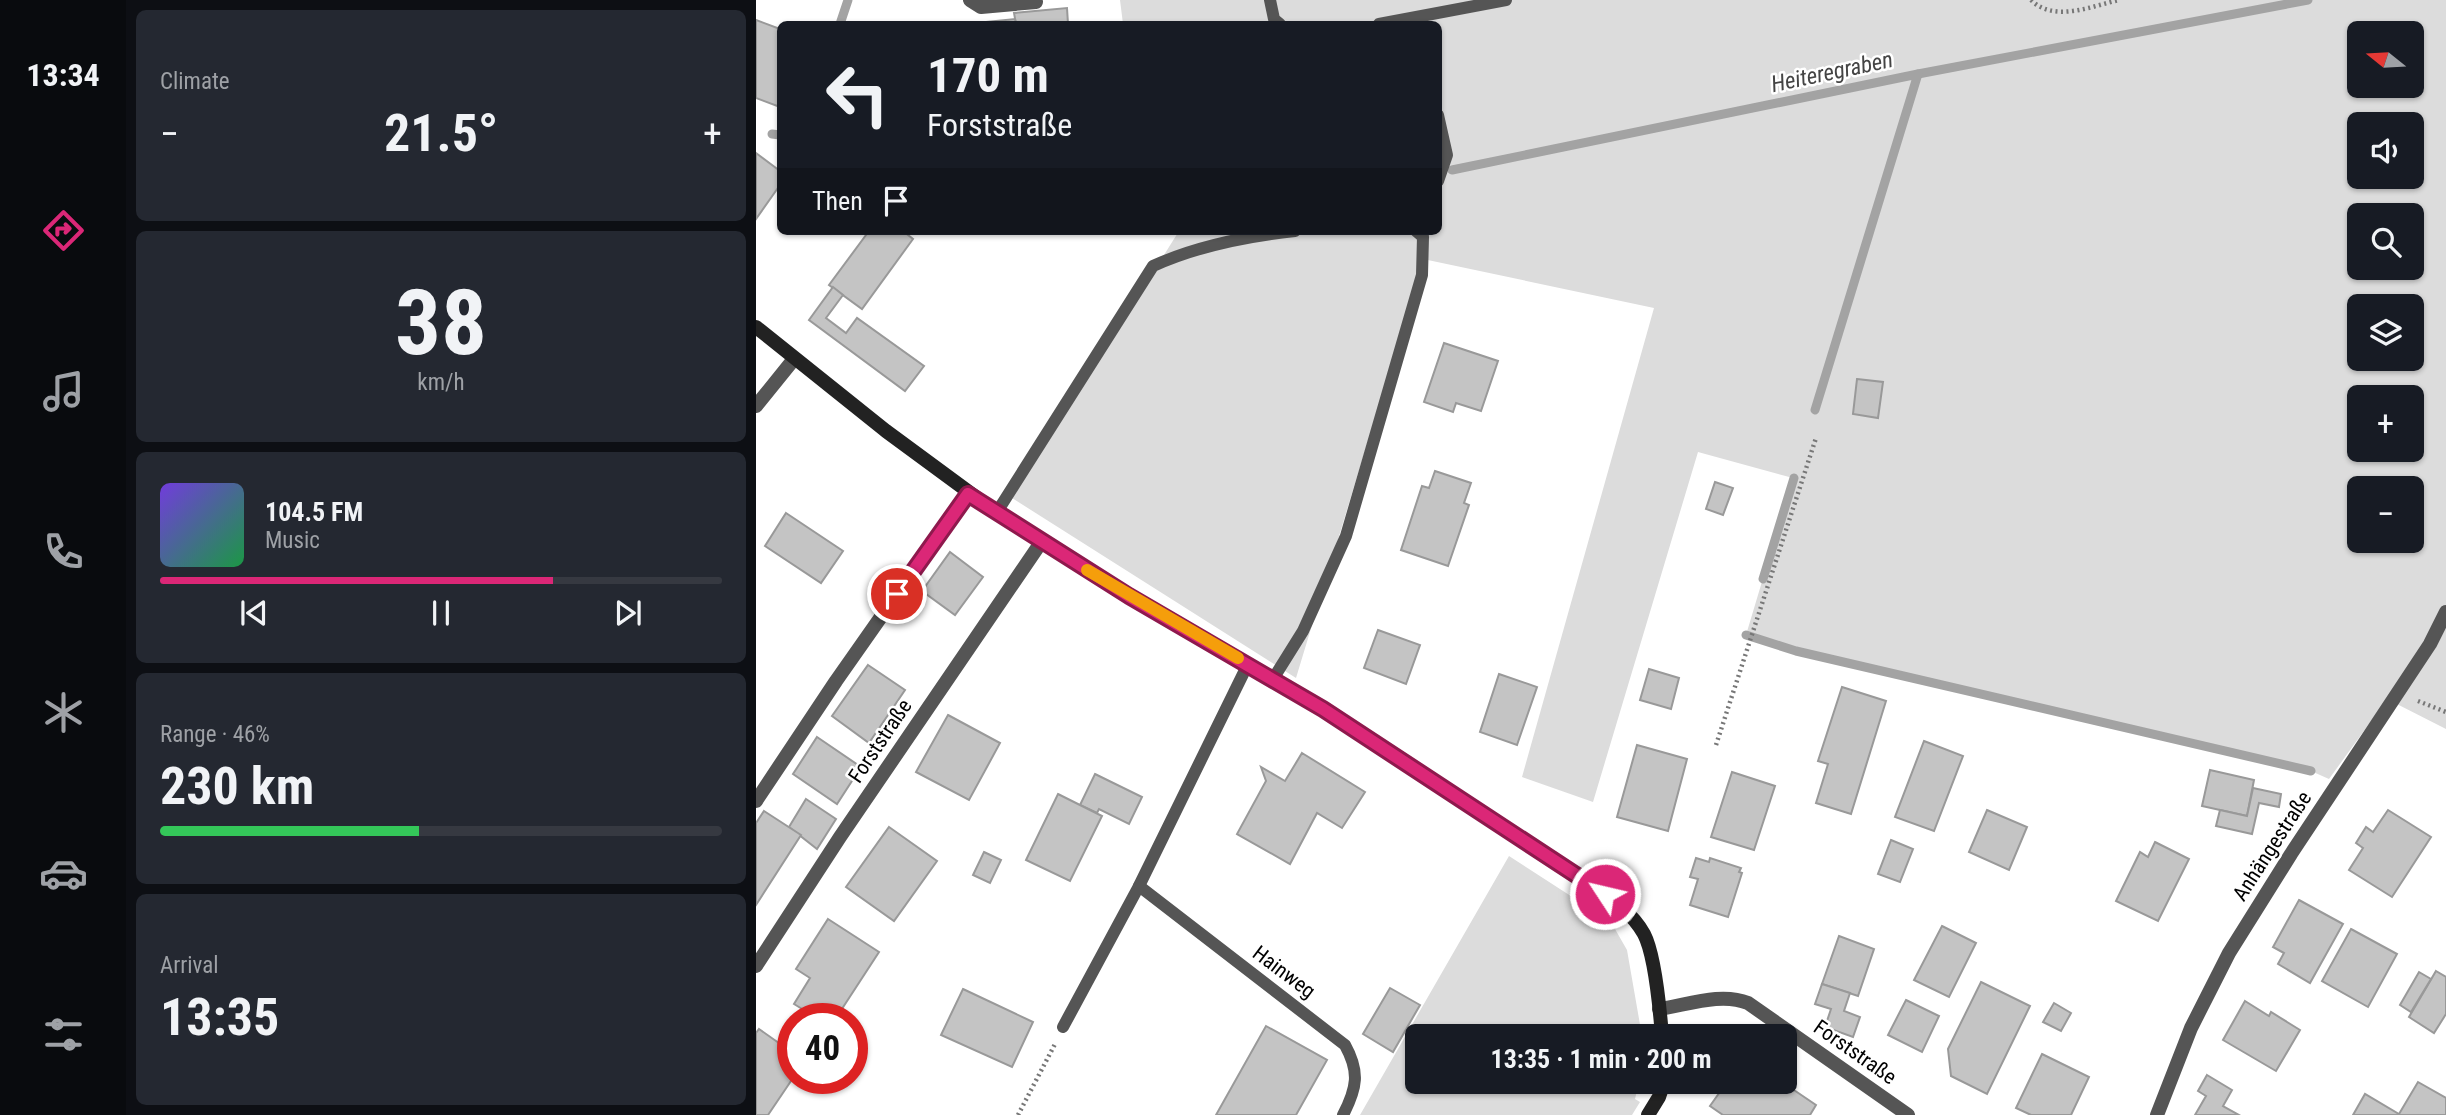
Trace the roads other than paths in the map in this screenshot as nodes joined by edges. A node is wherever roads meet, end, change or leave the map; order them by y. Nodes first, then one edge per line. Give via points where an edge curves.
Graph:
1 (970, 0) edge
2 (1270, 0) edge
3 (1506, 0) edge
4 (1036, 2) edge
5 (1276, 21) edge
6 (1419, 21) edge
7 (1442, 133) edge
8 (1442, 169) edge
9 (1264, 235) edge
10 (1421, 235) edge
11 (756, 327) edge
12 (794, 359) junction
13 (756, 406) edge
14 (968, 494) junction
15 (997, 512) junction
16 (1042, 541) junction
17 (2446, 612) edge
18 (1248, 664) junction
19 (1273, 679) junction
20 (756, 801) edge
21 (1139, 886) junction
22 (756, 966) edge
23 (1659, 1009) junction
24 (1661, 1024) edge
25 (1063, 1027) road end
26 (1660, 1094) edge
27 (1343, 1115) edge
28 (1648, 1115) edge
29 (1908, 1115) edge
30 (2157, 1115) edge

1 - 4 street via 981,7
2 - 5 lane
3 - 6 lane
7 - 8 lane via 1447,155
9 - 15 lane via 1153,266
10 - 19 lane via 1422,275 1346,536 1303,631
11 - 12 street
12 - 13 street
12 - 14 street
14 - 15 street
14 - 20 street
15 - 16 street
16 - 18 street
16 - 22 street, Forststraße
17 - 30 street, Anhängestraße via 2399,693 2230,953 2191,1028
18 - 19 street
18 - 21 lane
19 - 23 street via 1621,906 1644,934
21 - 25 lane
21 - 27 lane, Hainweg via 1345,1045 1356,1080
23 - 24 street
23 - 29 street, Forststraße via 1720,999 1748,1003
26 - 28 street

